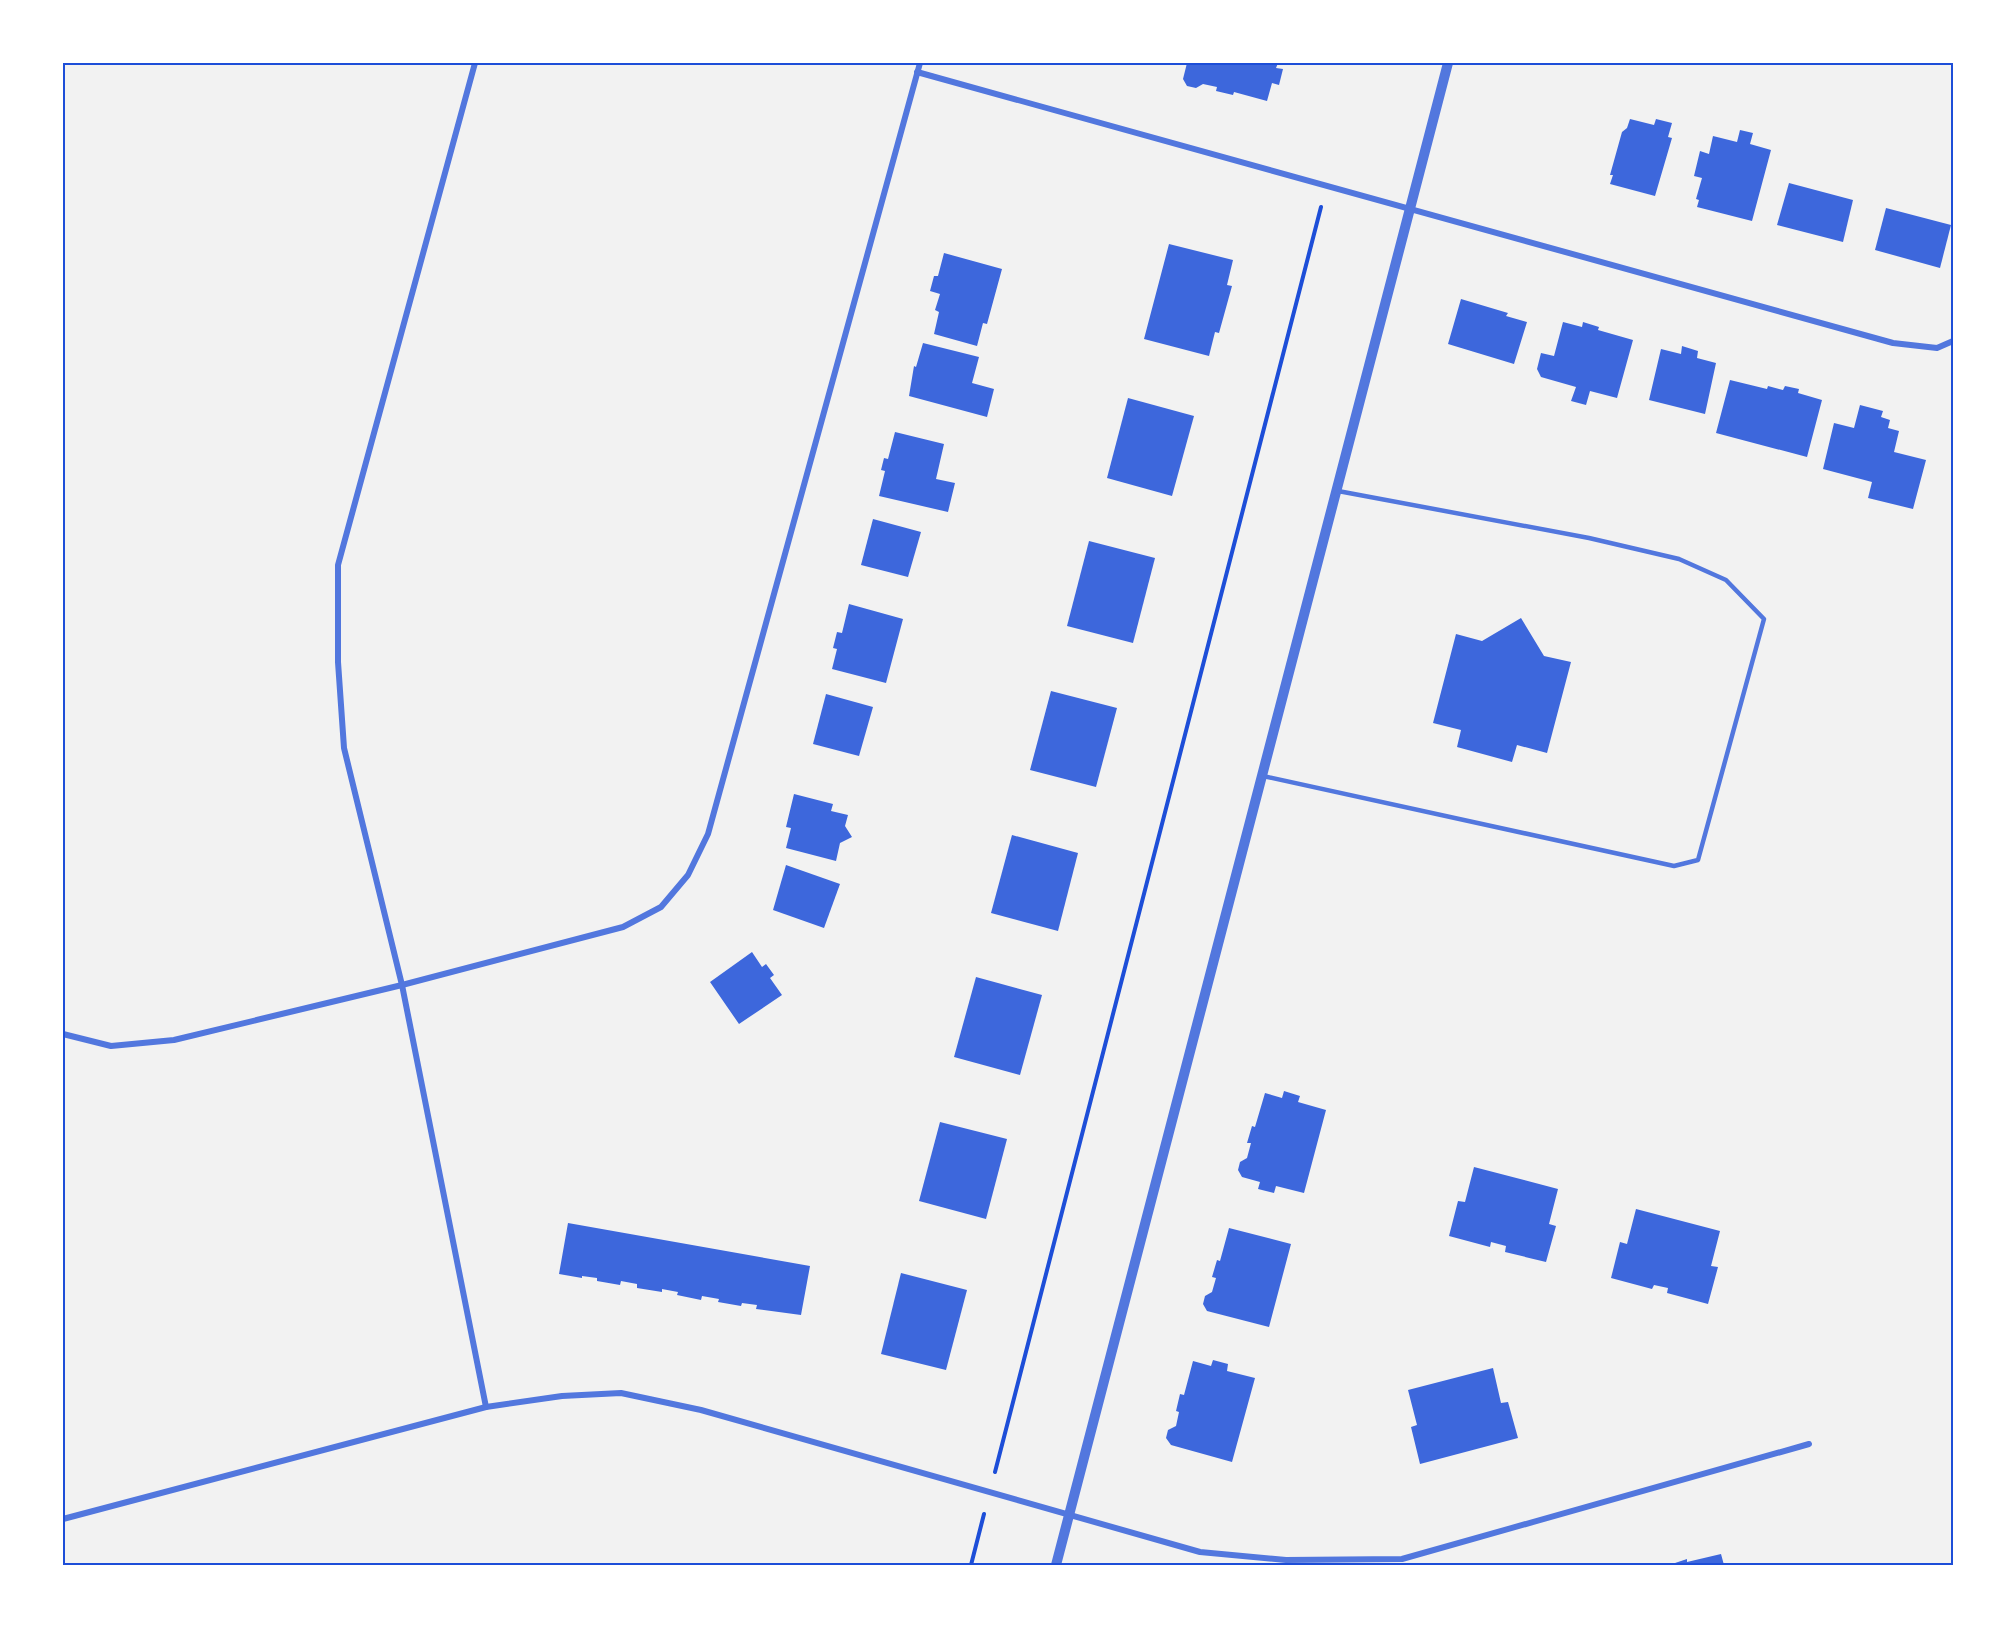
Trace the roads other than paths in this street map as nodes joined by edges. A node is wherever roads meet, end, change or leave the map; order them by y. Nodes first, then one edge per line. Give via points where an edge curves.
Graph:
1 (475, 63) edge
2 (920, 63) edge
3 (1448, 63) edge
4 (917, 72) junction
5 (1411, 210) junction
6 (1953, 341) edge
7 (1338, 491) junction
8 (1263, 776) junction
9 (402, 985) junction
10 (63, 1034) edge
11 (486, 1407) junction
12 (1809, 1444) dead end
13 (1069, 1516) junction
14 (63, 1519) edge
15 (1056, 1565) edge

1 - 9 street via 338,564 338,662 344,748
2 - 4 street
3 - 5 street
4 - 5 street
4 - 9 street via 708,834 688,875 661,907 623,927
5 - 6 street via 1893,343 1937,348
5 - 7 street
7 - 8 street
7 - 8 lane via 1679,559 1726,580 1764,619 1698,860 1674,866
8 - 13 street
9 - 10 street via 174,1040 111,1046
9 - 11 street
11 - 13 street via 562,1396 621,1394 701,1410
11 - 14 street
12 - 13 street via 1402,1559 1286,1560 1200,1552
13 - 15 street

